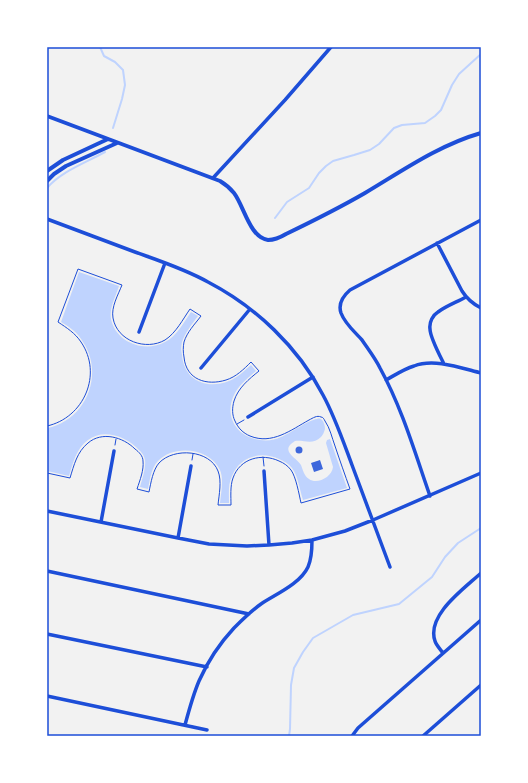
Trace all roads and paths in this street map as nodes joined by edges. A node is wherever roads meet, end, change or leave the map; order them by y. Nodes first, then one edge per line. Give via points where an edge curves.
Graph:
1 (331, 47) edge
2 (47, 116) edge
3 (481, 133) edge
4 (95, 134) junction
5 (108, 139) junction
6 (117, 142) junction
7 (93, 146) junction
8 (47, 171) edge
9 (214, 178) junction
10 (47, 180) edge
11 (47, 219) edge
12 (481, 220) edge
13 (437, 243) junction
14 (165, 263) junction
15 (466, 297) junction
16 (481, 308) edge
17 (250, 309) junction
18 (139, 332) joint
19 (135, 342) junction
20 (444, 364) junction
21 (201, 368) dead end
22 (481, 373) edge
23 (313, 377) junction
24 (386, 380) junction
25 (248, 417) joint
26 (236, 425) junction
27 (47, 426) edge
28 (116, 438) junction
29 (114, 451) joint
30 (194, 453) junction
31 (263, 457) junction
32 (191, 466) joint
33 (264, 470) joint
34 (47, 473) edge
35 (481, 473) edge
36 (430, 496) junction
37 (47, 511) edge
38 (373, 520) junction
39 (101, 522) junction
40 (178, 538) junction
41 (312, 540) junction
42 (269, 545) junction
43 (390, 567) dead end
44 (47, 571) edge
45 (481, 573) edge
46 (249, 614) junction
47 (481, 620) edge
48 (47, 634) edge
49 (443, 654) junction
50 (207, 667) junction
51 (481, 685) edge
52 (47, 696) edge
53 (185, 725) junction
54 (208, 730) dead end
55 (352, 736) edge
56 (423, 736) edge

1 - 9 street
2 - 4 street
3 - 9 street via 447,145 355,198 276,239 268,240 254,231 235,194 226,184
4 - 5 street
4 - 7 street
5 - 6 street
5 - 7 street
6 - 9 street
6 - 10 street via 66,166
7 - 8 street via 63,160
11 - 14 street
12 - 13 street
13 - 15 street
13 - 24 street via 350,290 342,299 342,316 362,340
14 - 17 street via 209,282
14 - 18 street
15 - 16 street
15 - 20 street via 437,313 430,323 431,334
17 - 21 street
17 - 23 street via 286,341
18 - 19 path
19 - 26 path via 156,344 164,340 176,330 190,309 201,316 184,343 184,360 193,376 209,382 226,380 251,362 259,371 237,394 233,407
19 - 27 path via 124,336 113,318 122,285 78,269 58,322 76,335 87,352 90,382 77,409 61,422
20 - 22 street
20 - 24 street via 419,364
23 - 25 street
23 - 38 street via 339,430
24 - 36 street via 410,437
25 - 26 path
26 - 31 path via 246,434 262,439 280,436 314,417 321,417 326,421 350,489 302,503 291,470 283,463
28 - 29 path
28 - 30 path via 130,444 141,455 143,470 137,488 149,492 154,472 161,461 176,453
28 - 34 path via 100,436 88,442 80,452 70,478
29 - 39 street
30 - 31 path via 210,460 218,471 218,505 230,505 233,477 237,471 248,460
30 - 32 path
31 - 33 path
32 - 40 street
33 - 42 street
35 - 36 street
36 - 38 street
37 - 39 street
38 - 41 street
38 - 43 street
39 - 40 street
40 - 42 street via 220,545
41 - 42 street
41 - 46 street via 308,567 303,575
44 - 46 street
45 - 49 street via 451,600 435,621 435,642
46 - 50 street via 233,629
47 - 49 street
48 - 50 street
49 - 55 street
50 - 53 street via 199,681
51 - 56 street
52 - 53 street
53 - 54 street

